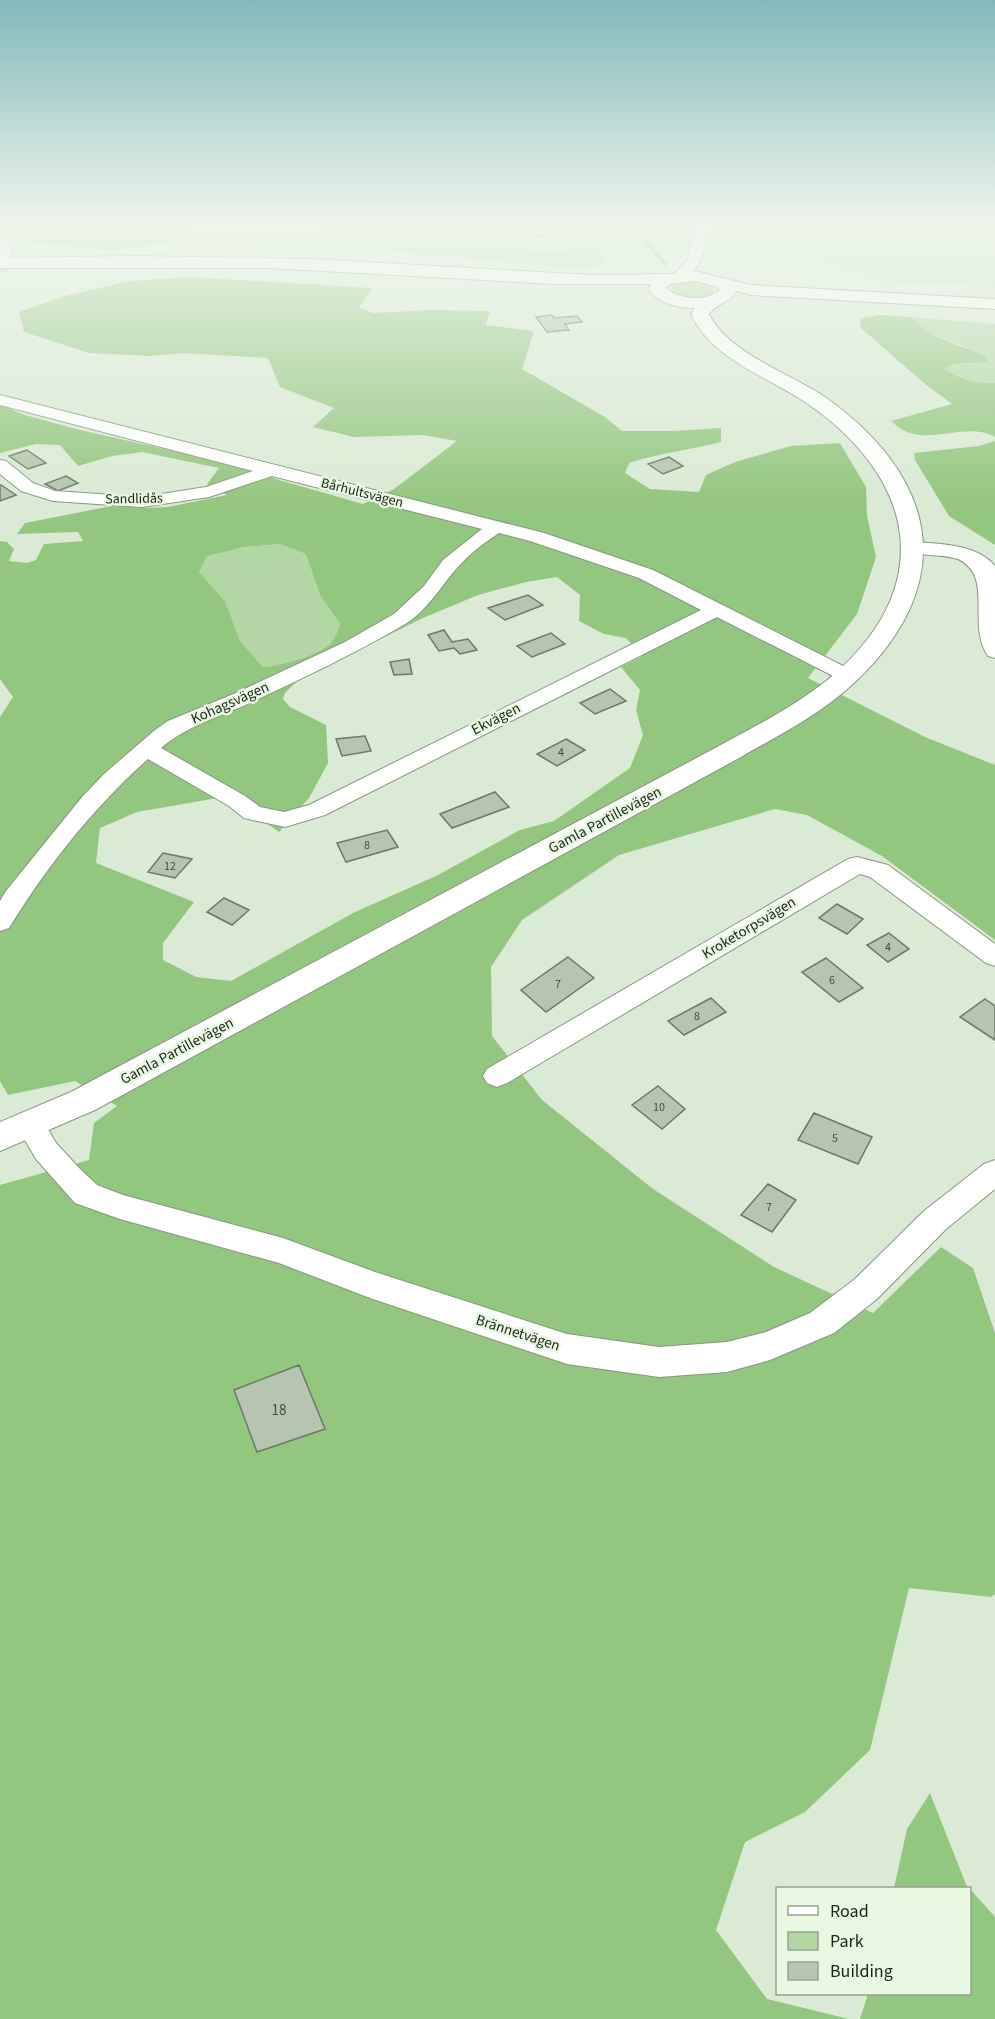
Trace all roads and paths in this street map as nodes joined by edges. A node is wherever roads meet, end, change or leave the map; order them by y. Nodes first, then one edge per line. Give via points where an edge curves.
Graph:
1 (683, 316) edge
2 (701, 316) edge
3 (756, 366) junction
4 (0, 400) edge
5 (0, 465) edge
6 (272, 470) junction
7 (496, 527) junction
8 (914, 548) junction
9 (995, 588) edge
10 (714, 611) junction
11 (995, 652) edge
12 (848, 676) junction
13 (146, 749) junction
14 (0, 922) edge
15 (995, 957) edge
16 (497, 1076) dead end
17 (32, 1125) junction
18 (0, 1137) edge
19 (995, 1172) edge

1 - 3 street, Gamla Partillevägen via 710,344
2 - 3 street, Gamla Partillevägen via 720,340
3 - 8 street, Gamla Partillevägen via 842,420 880,457 904,500
4 - 6 street, Bårhultsvägen
5 - 6 street, Sandlidås via 27,487 53,496 142,502 209,492
6 - 7 street, Bårhultsvägen
7 - 10 street, Bårhultsvägen via 626,566
7 - 13 street, Kohagsvägen via 450,564 431,590 401,618 244,698 176,726
8 - 9 street via 948,551 974,559 991,572
8 - 12 street, Gamla Partillevägen via 907,593 895,618
9 - 11 street
10 - 12 street
10 - 13 street, Ekvägen via 317,810 285,820 252,813
12 - 17 street, Gamla Partillevägen via 814,703 708,764 208,1035
13 - 14 street, Kohagsvägen via 91,801 15,897
15 - 16 street, Kroketorpsvägen via 879,871 857,865
17 - 18 street, Gamla Partillevägen
17 - 19 street, Brännetvägen via 46,1151 86,1194 120,1207 283,1251 567,1349 659,1362 727,1357 770,1345 822,1323 866,1289 935,1220

